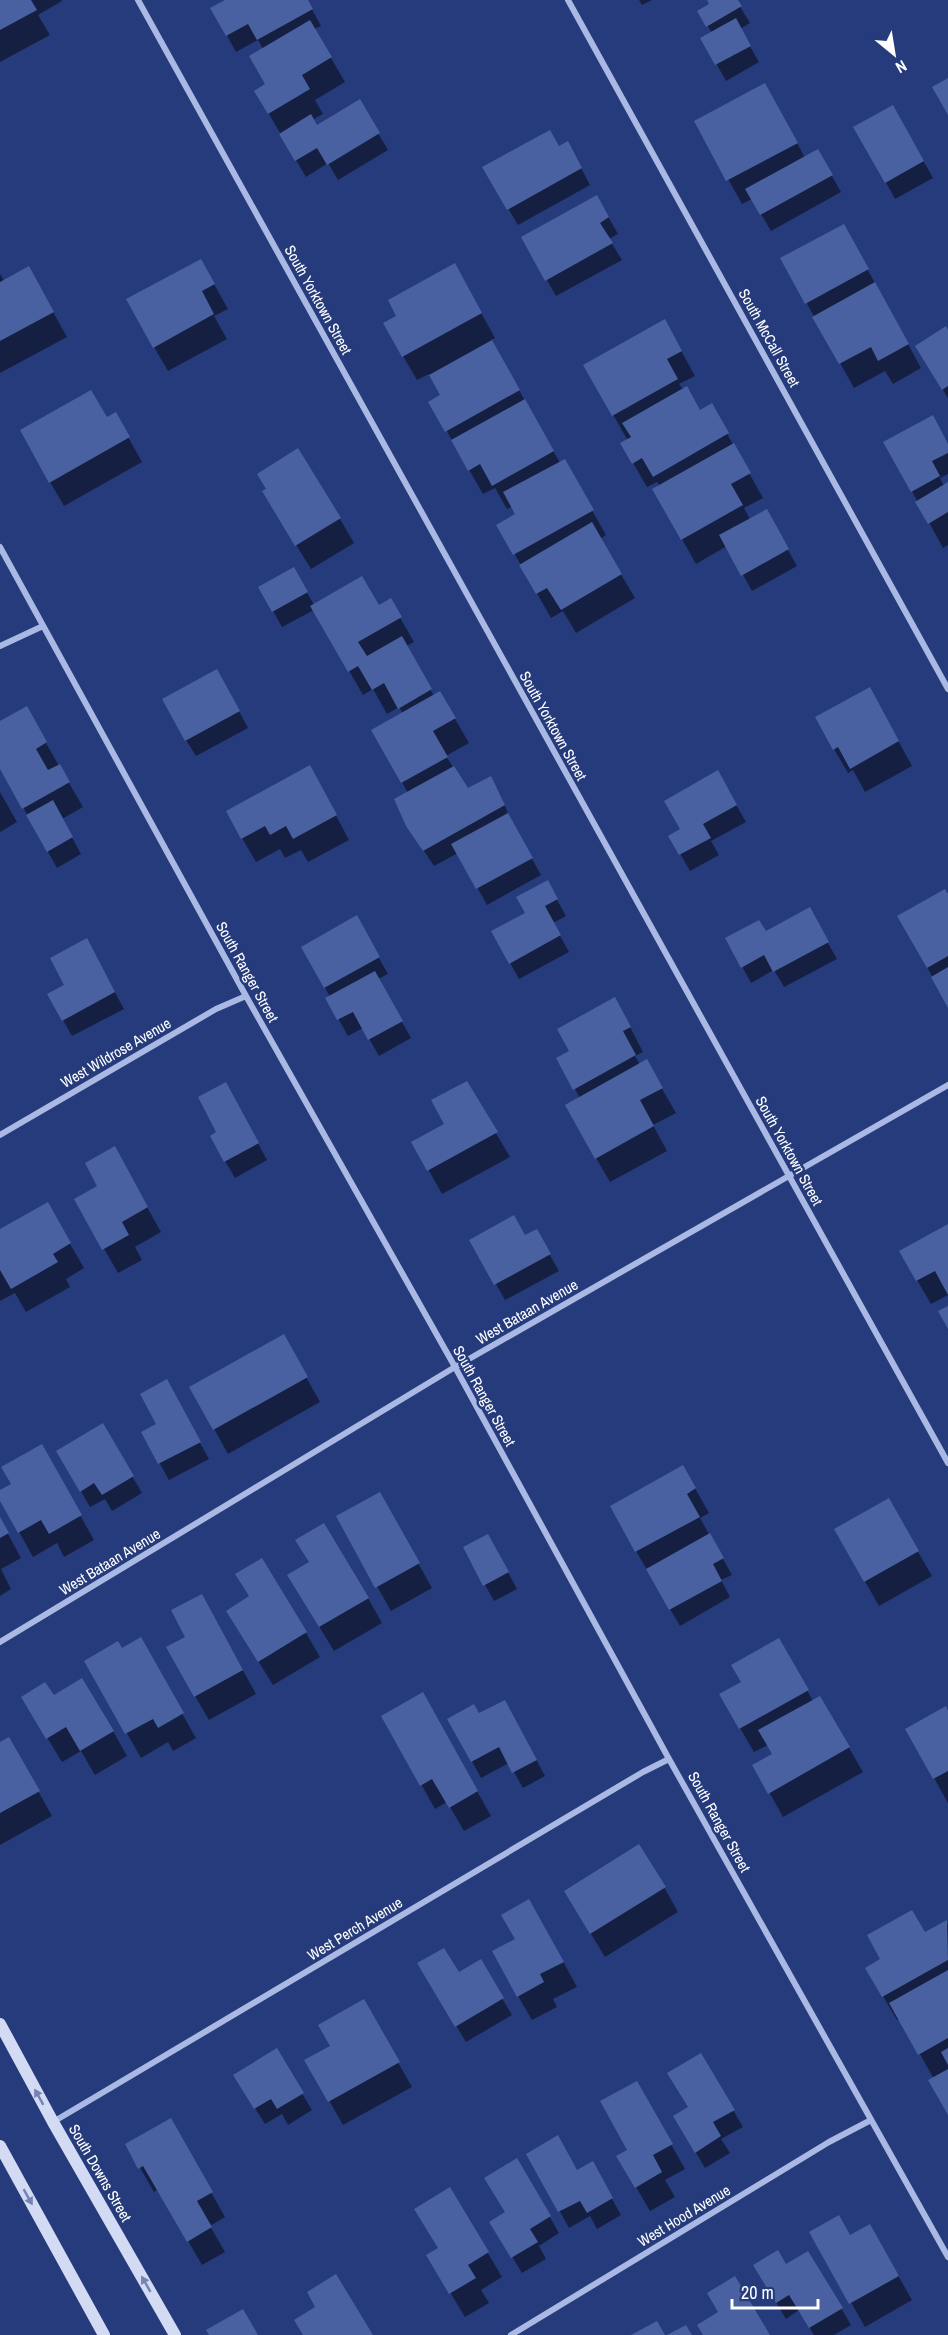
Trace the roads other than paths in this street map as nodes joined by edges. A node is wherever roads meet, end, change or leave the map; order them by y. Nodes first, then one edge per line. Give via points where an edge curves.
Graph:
1 (138, 0) edge
2 (568, 0) edge
3 (0, 547) edge
4 (43, 626) junction
5 (0, 646) edge
6 (948, 689) edge
7 (246, 996) junction
8 (948, 1085) edge
9 (0, 1135) edge
10 (789, 1176) junction
11 (455, 1367) junction
12 (948, 1463) edge
13 (0, 1642) edge
14 (669, 1759) junction
15 (0, 2024) edge
16 (871, 2120) junction
17 (53, 2122) junction
18 (0, 2146) edge
19 (948, 2257) edge
20 (104, 2335) edge
21 (176, 2335) edge
22 (512, 2335) edge

1 - 10 street, South Yorktown Street
2 - 6 street, South McCall Street
3 - 4 street, South Ranger Street
4 - 5 street
4 - 7 street, South Ranger Street
7 - 9 street, West Wildrose Avenue via 216,1008
7 - 11 street, South Ranger Street
8 - 10 street, West Bataan Avenue
10 - 11 street, West Bataan Avenue
10 - 12 street, South Yorktown Street
11 - 13 street, West Bataan Avenue
11 - 14 street, South Ranger Street
14 - 16 street, South Ranger Street
14 - 17 street, West Perch Avenue
17 -> 15 main road, South Downs Street
16 - 19 street, South Ranger Street
16 - 22 street, West Hood Avenue
21 -> 17 main road, South Downs Street
18 -> 20 main road

